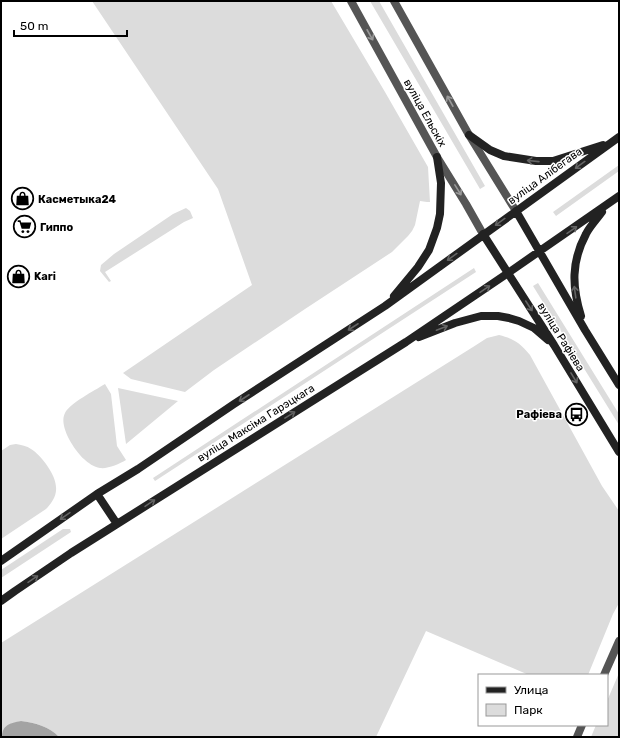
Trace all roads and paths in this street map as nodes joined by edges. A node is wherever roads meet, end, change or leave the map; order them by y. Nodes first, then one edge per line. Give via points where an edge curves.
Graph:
1 (351, 1) edge
2 (394, 1) edge
3 (469, 135) junction
4 (619, 137) edge
5 (611, 142) junction
6 (437, 157) junction
7 (619, 196) edge
8 (608, 205) junction
9 (516, 210) junction
10 (483, 234) junction
11 (540, 252) junction
12 (508, 273) junction
13 (385, 306) junction
14 (585, 330) junction
15 (406, 342) junction
16 (554, 345) junction
17 (619, 385) edge
18 (619, 452) edge
19 (97, 494) junction
20 (117, 524) junction
21 (1, 561) edge
22 (1, 601) edge
23 (619, 641) edge
24 (604, 674) edge
25 (582, 726) edge
26 (577, 737) edge

1 -> 6 street, вуліца Ельскіх
3 -> 2 street
5 -> 3 main road via 553,160 536,161 504,156 490,150
3 - 9 street
4 - 5 main road, вуліца Алібегава
5 -> 9 main road, вуліца Алібегава
6 -> 10 street, вуліца Ельскіх
6 - 13 main road via 441,183 437,228 429,250 418,267
7 - 8 main road
11 -> 8 main road
14 -> 8 main road via 575,292 575,266 586,234
9 -> 10 main road, вуліца Алібегава
9 - 11 main road
10 - 12 main road, вуліца Рафіева
10 -> 13 main road
11 - 12 main road, вуліца Максіма Гарэцкага
11 - 14 main road
15 -> 12 main road, вуліца Максіма Гарэцкага
12 -> 16 main road, вуліца Рафіева
13 -> 19 main road
14 - 17 main road
15 -> 16 main road via 461,321 481,316 498,316 534,328
20 -> 15 main road, вуліца Максіма Гарэцкага
16 -> 18 main road, вуліца Рафіева
19 - 20 main road
19 -> 21 main road
22 -> 20 main road, вуліца Максіма Гарэцкага
23 - 24 street
25 - 26 street

